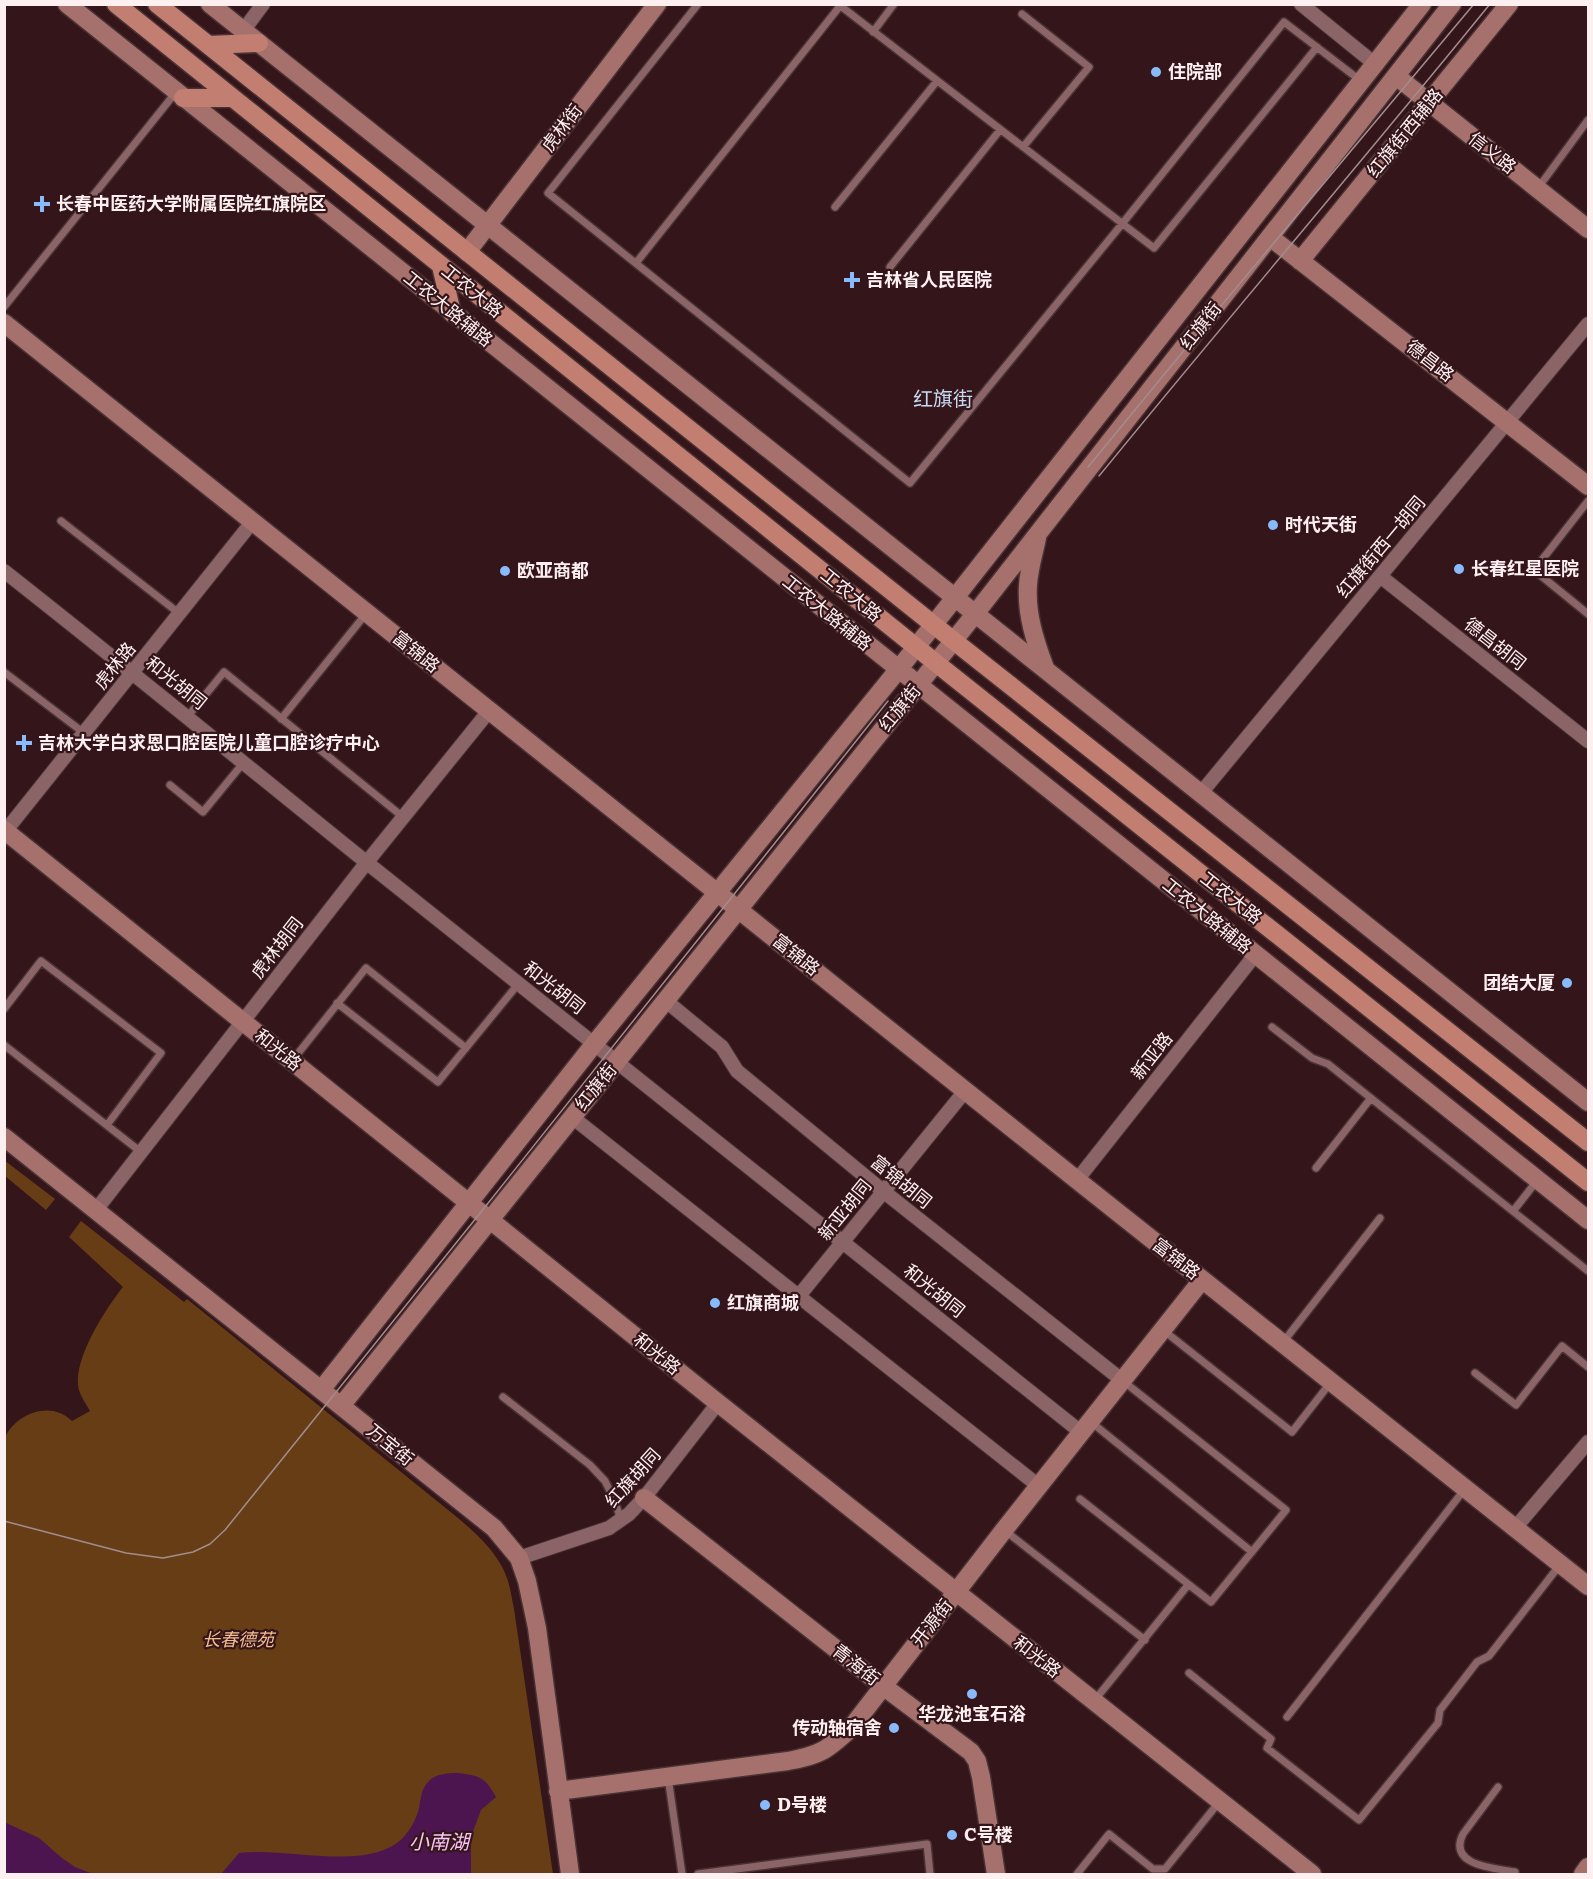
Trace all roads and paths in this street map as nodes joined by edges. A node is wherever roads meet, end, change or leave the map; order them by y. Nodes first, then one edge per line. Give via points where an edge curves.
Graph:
1 (67, 4) edge
2 (116, 4) edge
3 (157, 4) edge
4 (210, 4) edge
5 (263, 4) edge
6 (657, 4) edge
7 (698, 4) edge
8 (894, 4) edge
9 (1301, 4) edge
10 (1422, 4) edge
11 (1452, 4) edge
12 (1509, 4) edge
13 (839, 5) edge
14 (1022, 14) dead end
15 (243, 31) junction
16 (873, 32) junction
17 (259, 43) junction
18 (208, 45) junction
19 (1317, 47) junction
20 (1375, 64) junction
21 (1396, 76) junction
22 (937, 81) junction
23 (1361, 81) junction
24 (180, 95) junction
25 (232, 98) junction
26 (1429, 103) junction
27 (1588, 120) edge
28 (1000, 130) junction
29 (1023, 147) junction
30 (1538, 189) junction
31 (835, 207) dead end
32 (1122, 224) junction
33 (488, 226) junction
34 (1588, 229) edge
35 (1270, 237) junction
36 (467, 252) junction
37 (1300, 261) junction
38 (636, 263) junction
39 (441, 266) junction
40 (890, 267) dead end
41 (4, 307) edge
42 (452, 313) junction
43 (1588, 324) edge
44 (6, 326) edge
45 (1508, 422) junction
46 (1588, 486) edge
47 (1588, 501) edge
48 (61, 521) dead end
49 (254, 522) junction
50 (1037, 535) junction
51 (4, 571) edge
52 (1380, 576) junction
53 (955, 597) junction
54 (367, 613) junction
55 (180, 614) junction
56 (975, 614) junction
57 (1588, 614) edge
58 (933, 624) junction
59 (954, 641) junction
60 (916, 647) junction
61 (936, 663) junction
62 (1045, 668) junction
63 (898, 670) junction
64 (4, 672) edge
65 (133, 672) junction
66 (918, 686) junction
67 (489, 711) junction
68 (188, 716) junction
69 (281, 719) junction
70 (84, 733) junction
71 (1588, 741) edge
72 (244, 762) junction
73 (170, 785) dead end
74 (1202, 793) junction
75 (403, 817) junction
76 (5, 831) edge
77 (367, 862) junction
78 (718, 892) junction
79 (739, 909) junction
80 (1256, 955) junction
81 (519, 983) junction
82 (666, 1001) junction
83 (337, 1003) junction
84 (4, 1009) edge
85 (243, 1021) junction
86 (1272, 1027) dead end
87 (595, 1043) junction
88 (4, 1045) edge
89 (466, 1048) junction
90 (292, 1061) junction
91 (617, 1061) junction
92 (965, 1091) junction
93 (1371, 1098) junction
94 (1588, 1102) edge
95 (572, 1117) junction
96 (106, 1125) junction
97 (4, 1137) edge
98 (1588, 1142) edge
99 (141, 1152) junction
100 (1316, 1168) dead end
101 (1077, 1180) junction
102 (1538, 1180) junction
103 (1588, 1182) edge
104 (884, 1191) junction
105 (469, 1202) junction
106 (96, 1210) junction
107 (1514, 1210) junction
108 (1380, 1218) dead end
109 (490, 1220) junction
110 (1588, 1220) edge
111 (843, 1241) junction
112 (1588, 1271) edge
113 (1202, 1280) junction
114 (798, 1297) junction
115 (1163, 1330) junction
116 (1282, 1343) junction
117 (1588, 1367) edge
118 (1474, 1373) dead end
119 (1123, 1381) junction
120 (1331, 1382) junction
121 (321, 1390) junction
122 (503, 1397) dead end
123 (718, 1404) junction
124 (341, 1406) junction
125 (1086, 1428) junction
126 (1588, 1442) edge
127 (1040, 1487) junction
128 (1465, 1488) junction
129 (644, 1498) junction
130 (1080, 1499) dead end
131 (621, 1520) junction
132 (1515, 1528) junction
133 (1004, 1530) junction
134 (1251, 1552) junction
135 (519, 1558) junction
136 (1561, 1564) junction
137 (1188, 1585) junction
138 (1588, 1586) edge
139 (956, 1593) junction
140 (1145, 1640) junction
141 (1189, 1673) dead end
142 (883, 1686) junction
143 (1093, 1702) junction
144 (1287, 1717) dead end
145 (668, 1777) junction
146 (1498, 1787) dead end
147 (558, 1791) junction
148 (1220, 1801) junction
149 (1484, 1866) junction
150 (1588, 1867) edge
151 (1515, 1872) dead end
152 (570, 1875) edge
153 (682, 1875) edge
154 (698, 1875) edge
155 (930, 1875) edge
156 (996, 1875) edge
157 (1077, 1875) edge
158 (1312, 1875) edge
159 (1479, 1875) edge
160 (1583, 1875) edge

1 - 24 street, 工农大路辅路
2 - 25 main road, 工农大路
3 - 18 main road, 工农大路
4 - 15 street
5 - 15 street
6 - 33 street, 虎林街
7 - 38 lane via 548,193
8 - 16 lane
9 - 20 street
10 - 20 street, 红旗街
11 - 21 street, 红旗街
12 - 26 street, 红旗街西辅路
13 - 16 lane
13 - 38 lane
14 - 29 lane via 1089,67
15 - 17 street
16 - 22 lane
17 - 18 main road
17 - 33 street
18 - 36 main road, 工农大路
19 - 23 lane
19 - 32 lane via 1154,248
19 - 32 lane via 1284,22
20 - 23 street, 红旗街
21 - 26 street, 信义路
21 - 35 street, 红旗街
22 - 28 lane
22 - 31 lane
23 - 53 street, 红旗街
24 - 25 main road
24 - 41 lane
24 - 42 street, 工农大路辅路
25 - 39 main road, 工农大路
26 - 30 street, 信义路
26 - 37 street, 红旗街西辅路
27 - 30 lane
28 - 29 lane
28 - 40 lane
29 - 32 lane
30 - 34 street, 信义路
32 - 38 lane via 909,483
33 - 36 street, 虎林街
33 - 53 street
35 - 37 street, 德昌路
35 - 50 street, 红旗街
36 - 58 main road, 工农大路
37 - 45 street, 德昌路
39 - 42 main road
39 - 60 main road, 工农大路
42 - 63 street, 工农大路辅路
43 - 45 street, 红旗街西一胡同
44 - 49 street, 富锦路
45 - 46 street, 德昌路
45 - 52 street, 红旗街西一胡同
47 - 57 lane via 1534,570
48 - 55 lane
49 - 54 street, 富锦路
49 - 55 street, 虎林路
50 - 56 street, 红旗街
50 - 62 street via 1028,585 1029,614
51 - 65 street, 和光胡同
52 - 71 street, 德昌胡同
52 - 74 street, 红旗街西一胡同
53 - 56 street
53 - 58 street, 红旗街
54 - 67 street, 富锦路
54 - 69 lane
55 - 65 street, 虎林路
56 - 59 street, 红旗街
56 - 62 street
58 - 59 main road, 工农大路
58 - 60 street, 红旗街
59 - 61 street, 红旗街
59 - 98 main road, 工农大路
60 - 61 main road, 工农大路
60 - 63 street, 红旗街
61 - 66 street, 红旗街
61 - 103 main road, 工农大路
62 - 74 street
63 - 66 street, 工农大路辅路
63 - 78 street, 红旗街
64 - 70 lane
65 - 68 street, 和光胡同
65 - 70 street, 虎林路
66 - 79 street, 红旗街
66 - 80 street, 工农大路辅路
67 - 75 street, 虎林胡同
67 - 78 street, 富锦路
68 - 69 lane via 224,672
68 - 72 street, 和光胡同
69 - 75 lane
70 - 76 street, 虎林路
72 - 73 lane via 203,812
72 - 77 street, 和光胡同
74 - 94 street
75 - 77 street, 虎林胡同
76 - 85 street, 和光路
77 - 81 street, 和光胡同
77 - 85 street, 虎林胡同
78 - 79 street, 富锦路
78 - 87 street, 红旗街
79 - 82 street, 红旗街
79 - 92 street, 富锦路
80 - 101 street, 新亚路
80 - 102 street, 工农大路辅路
81 - 87 street, 和光胡同
81 - 89 lane
82 - 91 street, 红旗街
82 - 104 street, 富锦胡同 via 722,1047 737,1071
83 - 89 lane via 438,1082
83 - 89 lane via 366,968
83 - 90 lane
84 - 96 lane via 41,962 161,1053
85 - 90 street, 和光路
85 - 99 street, 虎林胡同
86 - 93 lane
87 - 91 street, 和光胡同
87 - 105 street, 红旗街
88 - 96 lane
90 - 105 street, 和光路
91 - 95 street, 红旗街
91 - 111 street, 和光胡同
92 - 101 street, 富锦路
92 - 104 street, 新亚胡同
93 - 100 lane
93 - 107 lane
95 - 109 street, 红旗街
95 - 114 street
96 - 99 lane
97 - 106 street, 万宝街
99 - 106 street, 虎林胡同
101 - 113 street, 富锦路
102 - 107 lane
102 - 110 street, 工农大路辅路
104 - 111 street, 新亚胡同
104 - 119 street, 富锦胡同
105 - 109 street, 和光路
105 - 121 street, 红旗街
106 - 121 street, 万宝街
107 - 112 lane
108 - 116 lane
109 - 123 street, 和光路
109 - 124 street, 红旗街
111 - 114 street, 新亚胡同
111 - 125 street, 和光胡同
113 - 115 street, 开源街
113 - 116 street, 富锦路
114 - 127 street
115 - 119 street, 开源街
115 - 120 lane via 1292,1432
116 - 120 street, 富锦路
117 - 118 lane via 1562,1346 1516,1405
119 - 125 street, 开源街
119 - 134 lane via 1286,1510
120 - 128 street, 富锦路
121 - 124 street, 万宝街
122 - 131 lane via 590,1465 605,1481
123 - 129 street, 红旗胡同
123 - 139 street, 和光路
124 - 135 street, 万宝街 via 494,1528
125 - 127 street, 开源街
125 - 134 lane
126 - 132 street
127 - 133 street, 开源街
128 - 132 street, 富锦路
128 - 144 lane
129 - 131 street, 红旗胡同
129 - 142 street, 青海街
130 - 137 lane
131 - 135 street, 红旗胡同 via 609,1528
132 - 136 street, 富锦路
133 - 139 street, 开源街
133 - 140 lane
134 - 137 lane via 1211,1602
135 - 147 street, 万宝街 via 537,1628
136 - 138 street, 富锦路
136 - 141 lane via 1489,1656 1477,1662 1440,1710 1437,1723 1359,1820 1267,1748 1271,1739
137 - 140 lane
139 - 142 street, 开源街
139 - 143 street, 和光路
140 - 143 lane
142 - 145 street, 开源街 via 851,1728 811,1757
142 - 156 street, 青海街 via 971,1752 977,1761
143 - 148 street, 和光路
145 - 147 street, 开源街
145 - 153 lane
146 - 149 lane via 1460,1841 1460,1852 1467,1860
147 - 152 street, 万宝街
148 - 157 lane via 1165,1869 1153,1869 1109,1834
148 - 158 street, 和光路
149 - 151 lane
149 - 159 lane
150 - 160 street
154 - 155 lane via 927,1844

